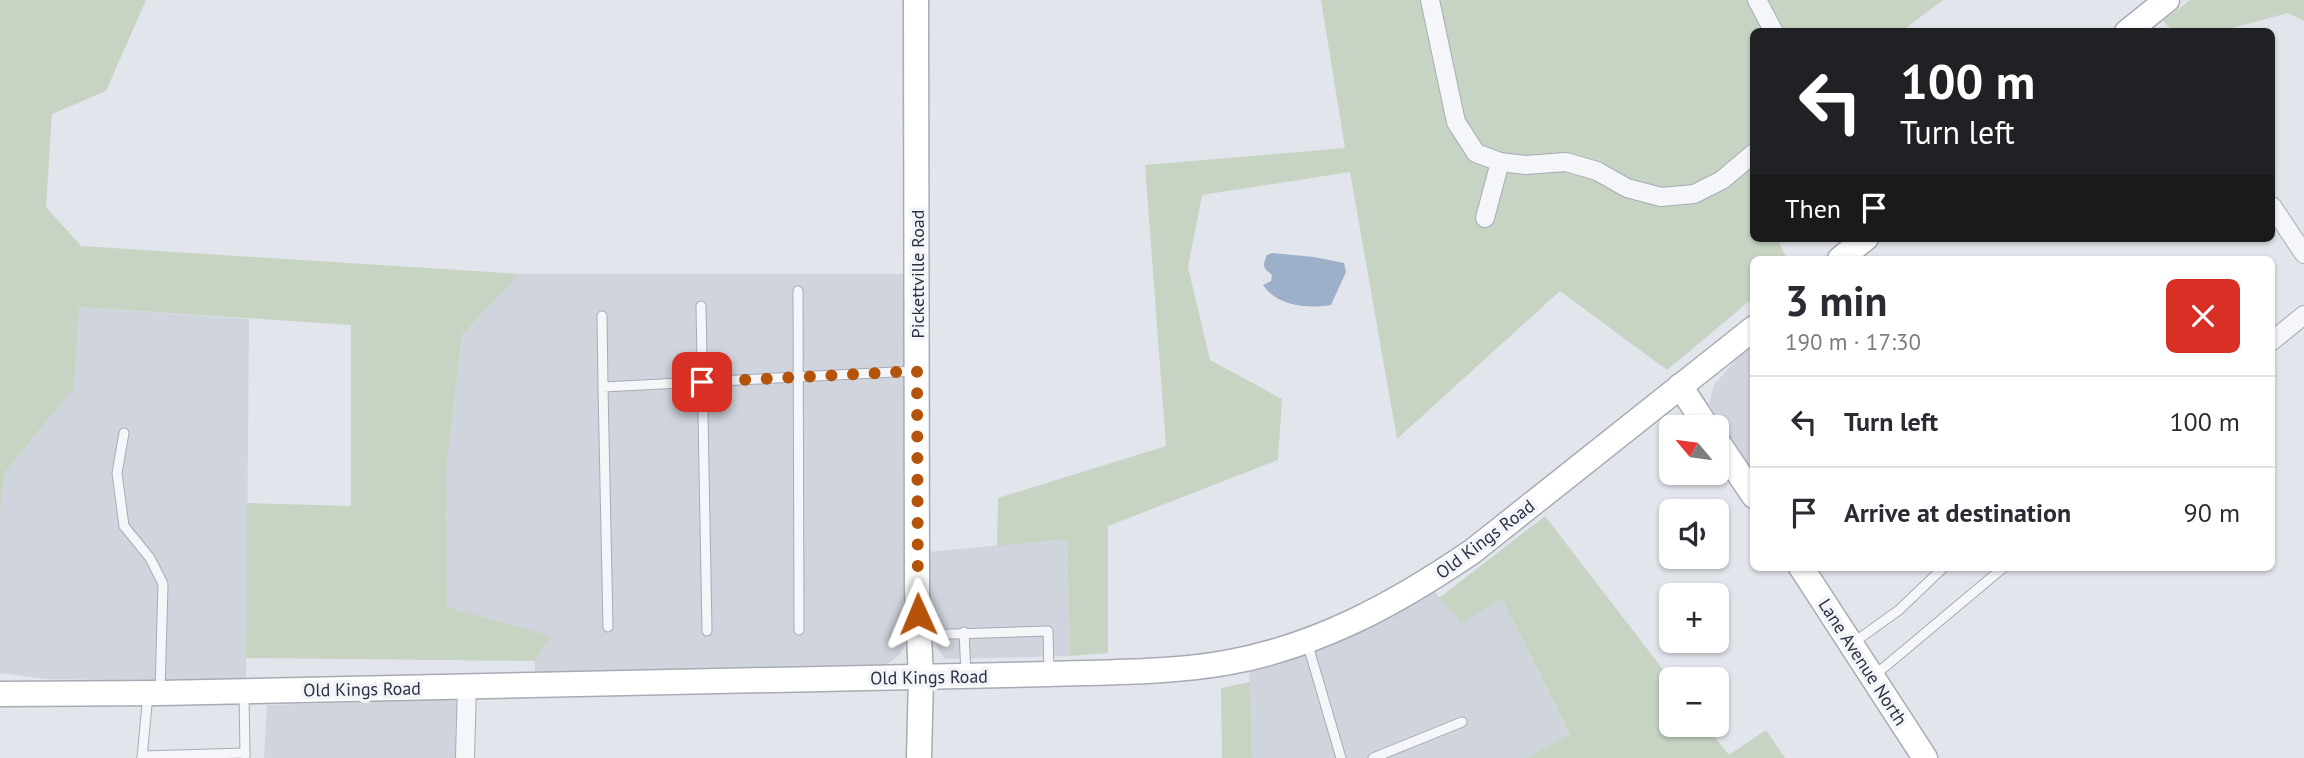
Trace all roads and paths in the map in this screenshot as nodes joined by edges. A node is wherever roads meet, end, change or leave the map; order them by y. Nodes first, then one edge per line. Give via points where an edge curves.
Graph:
1 (916, 0) edge
2 (1430, 0) edge
3 (1757, 0) edge
4 (2166, 0) edge
5 (1772, 28) edge
6 (2139, 28) edge
7 (1750, 156) edge
8 (1500, 162) junction
9 (2275, 210) edge
10 (1485, 218) dead end
11 (1861, 242) edge
12 (2304, 254) edge
13 (1844, 256) edge
14 (798, 291) dead end
15 (701, 306) dead end
16 (2304, 315) edge
17 (602, 316) dead end
18 (1750, 331) edge
19 (2275, 339) edge
20 (917, 371) junction
21 (798, 377) junction
22 (702, 382) junction
23 (1680, 386) junction
24 (603, 387) junction
25 (1699, 415) edge
26 (124, 433) dead end
27 (1729, 460) edge
28 (1750, 490) edge
29 (1804, 571) edge
30 (1940, 571) edge
31 (1999, 571) edge
32 (608, 627) dead end
33 (799, 630) dead end
34 (707, 631) dead end
35 (964, 632) junction
36 (919, 635) junction
37 (1306, 640) junction
38 (1852, 644) junction
39 (1049, 674) junction
40 (966, 676) junction
41 (1873, 676) junction
42 (921, 677) junction
43 (467, 686) junction
44 (244, 691) junction
45 (154, 693) junction
46 (0, 694) edge
47 (1462, 722) dead end
48 (245, 755) edge
49 (142, 757) edge
50 (466, 758) edge
51 (919, 758) edge
52 (1341, 758) edge
53 (1373, 758) edge
54 (1925, 758) edge

1 - 20 main road, Pickettville Road
2 - 8 street via 1456,122 1476,153
3 - 5 street
4 - 6 main road
7 - 8 street via 1722,180 1694,194 1661,197 1566,163
8 - 10 street
9 - 12 street
11 - 13 main road
14 - 21 lane
15 - 22 lane
16 - 19 street
17 - 24 lane
18 - 23 main road, Old Kings Road
20 - 21 lane
20 - 36 main road, Pickettville Road
21 - 22 lane
21 - 33 lane
22 - 24 lane
22 - 34 lane
23 - 25 main road
23 - 37 main road, Old Kings Road via 1425,584 1375,612
24 - 32 lane
26 - 45 lane via 117,473 124,526 150,558 163,584
27 - 28 main road
29 - 38 main road, Lane Avenue North
30 - 38 lane via 1899,610
31 - 41 lane
35 - 36 lane
35 - 39 lane via 1048,631
35 - 40 lane
36 - 42 main road, Pickettville Road
37 - 39 main road, Old Kings Road via 1225,663
37 - 52 lane
38 - 41 main road, Lane Avenue North
39 - 40 main road, Old Kings Road
40 - 42 main road, Old Kings Road
41 - 54 main road, Lane Avenue North
42 - 43 main road, Old Kings Road
42 - 51 main road, Pickettville Road
43 - 44 main road, Old Kings Road
43 - 50 street
44 - 45 main road, Old Kings Road
44 - 48 lane
45 - 46 main road, Old Kings Road
45 - 49 lane
47 - 53 lane
48 - 49 lane

